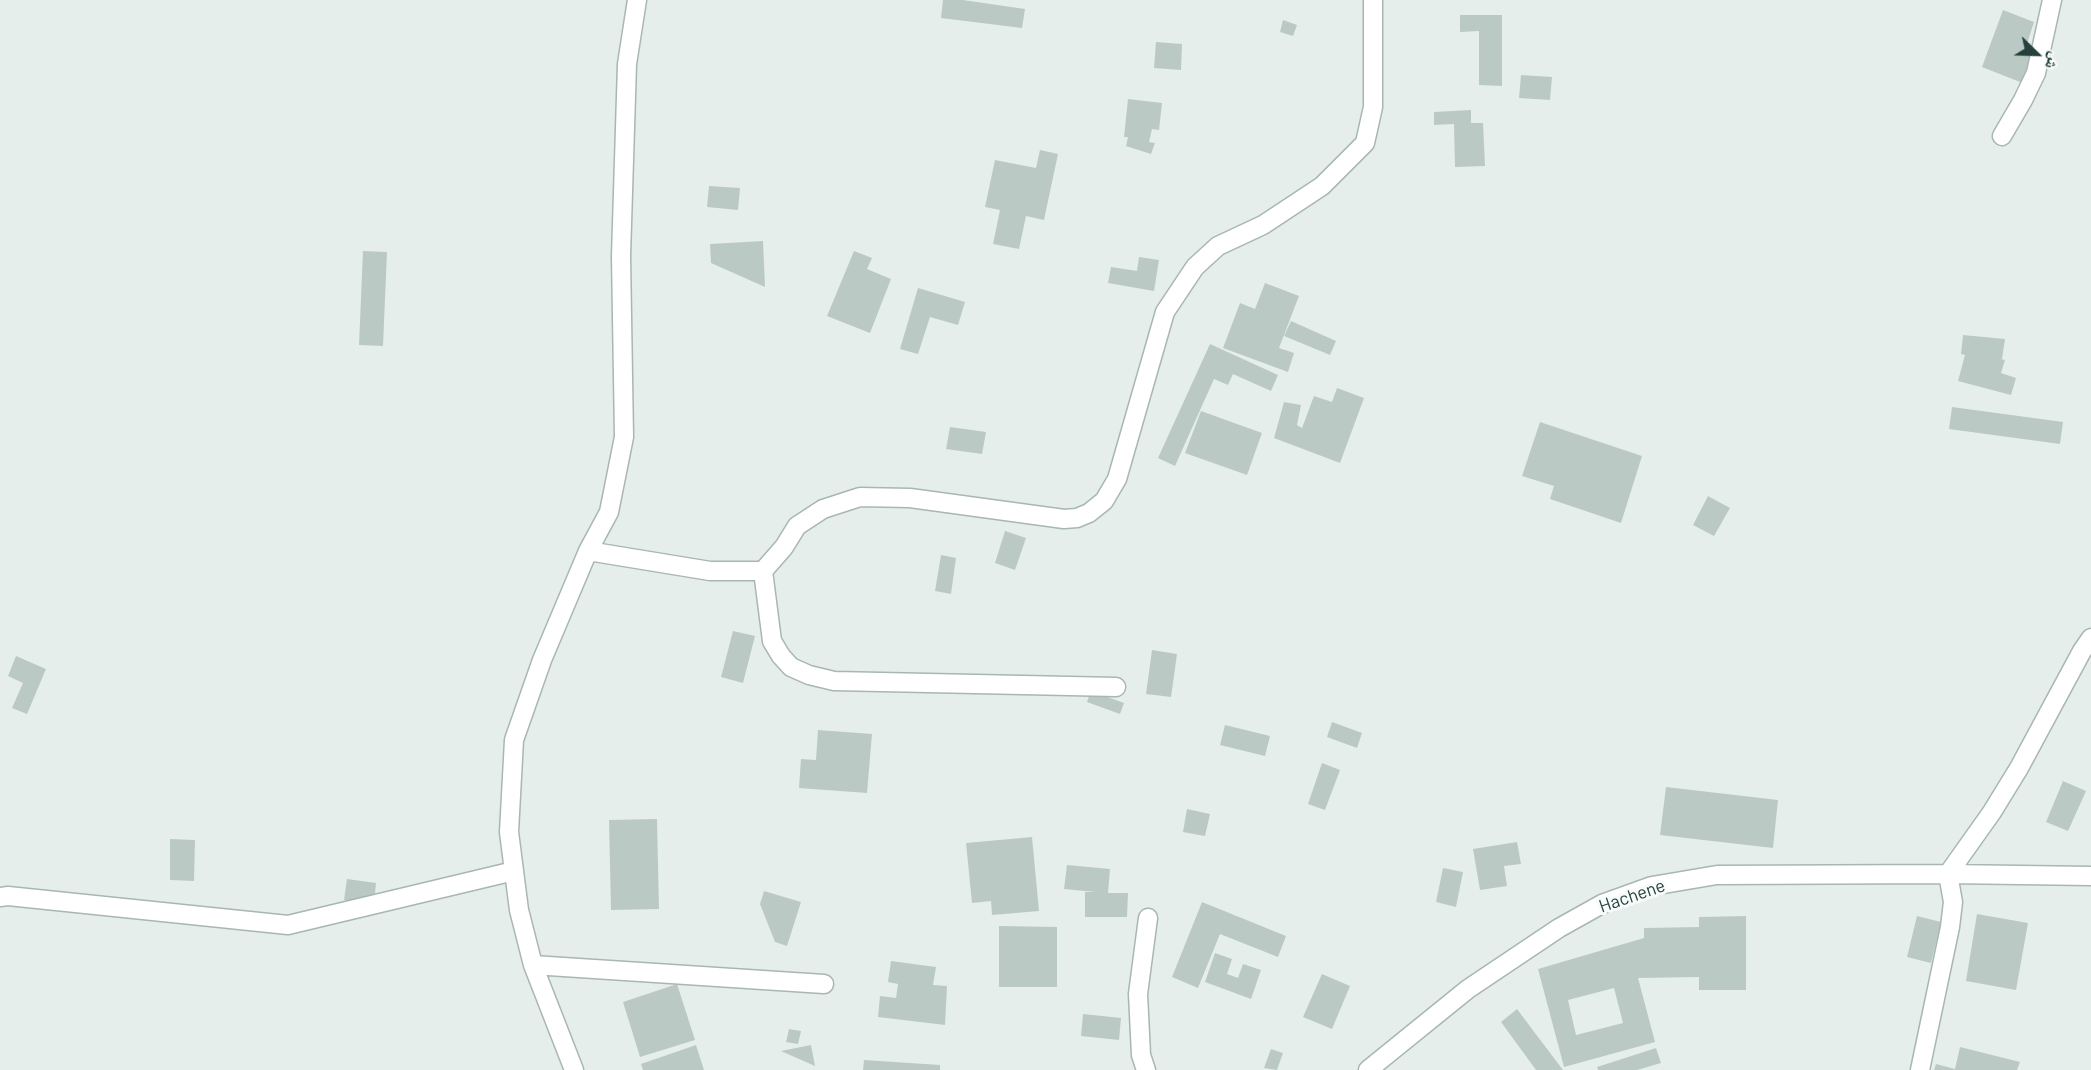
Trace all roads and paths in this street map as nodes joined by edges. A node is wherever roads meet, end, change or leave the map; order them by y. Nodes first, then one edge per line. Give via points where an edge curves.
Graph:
1 (636, 0) edge
2 (1373, 0) edge
3 (2052, 0) edge
4 (2002, 136) dead end
5 (588, 551) junction
6 (763, 571) junction
7 (2091, 638) edge
8 (1116, 687) dead end
9 (514, 871) junction
10 (1948, 874) junction
11 (2091, 876) edge
12 (0, 897) edge
13 (1148, 918) dead end
14 (533, 965) junction
15 (824, 984) dead end
16 (574, 1070) edge
17 (1146, 1070) edge
18 (1368, 1070) edge
19 (1920, 1070) edge

1 - 5 street via 627,64 621,244 624,437 609,512
2 - 6 street via 1373,107 1365,143 1322,186 1263,225 1218,246 1195,267 1165,312 1117,479 1104,501 1089,513 1064,519 910,498 860,497 823,509 797,526
3 - 4 street via 2036,73
5 - 6 street via 710,571
5 - 9 street via 542,660 514,740 509,832
6 - 8 street via 772,642 791,667 809,675 834,681
7 - 10 street via 2003,795
9 - 12 street via 288,925
9 - 14 street
10 - 11 street, Hachene
10 - 18 street, Hachene via 1717,875 1652,886 1602,904 1559,928 1468,989
10 - 19 street via 1953,902 1950,927
13 - 17 street via 1138,994 1141,1055
14 - 15 street
14 - 16 street

